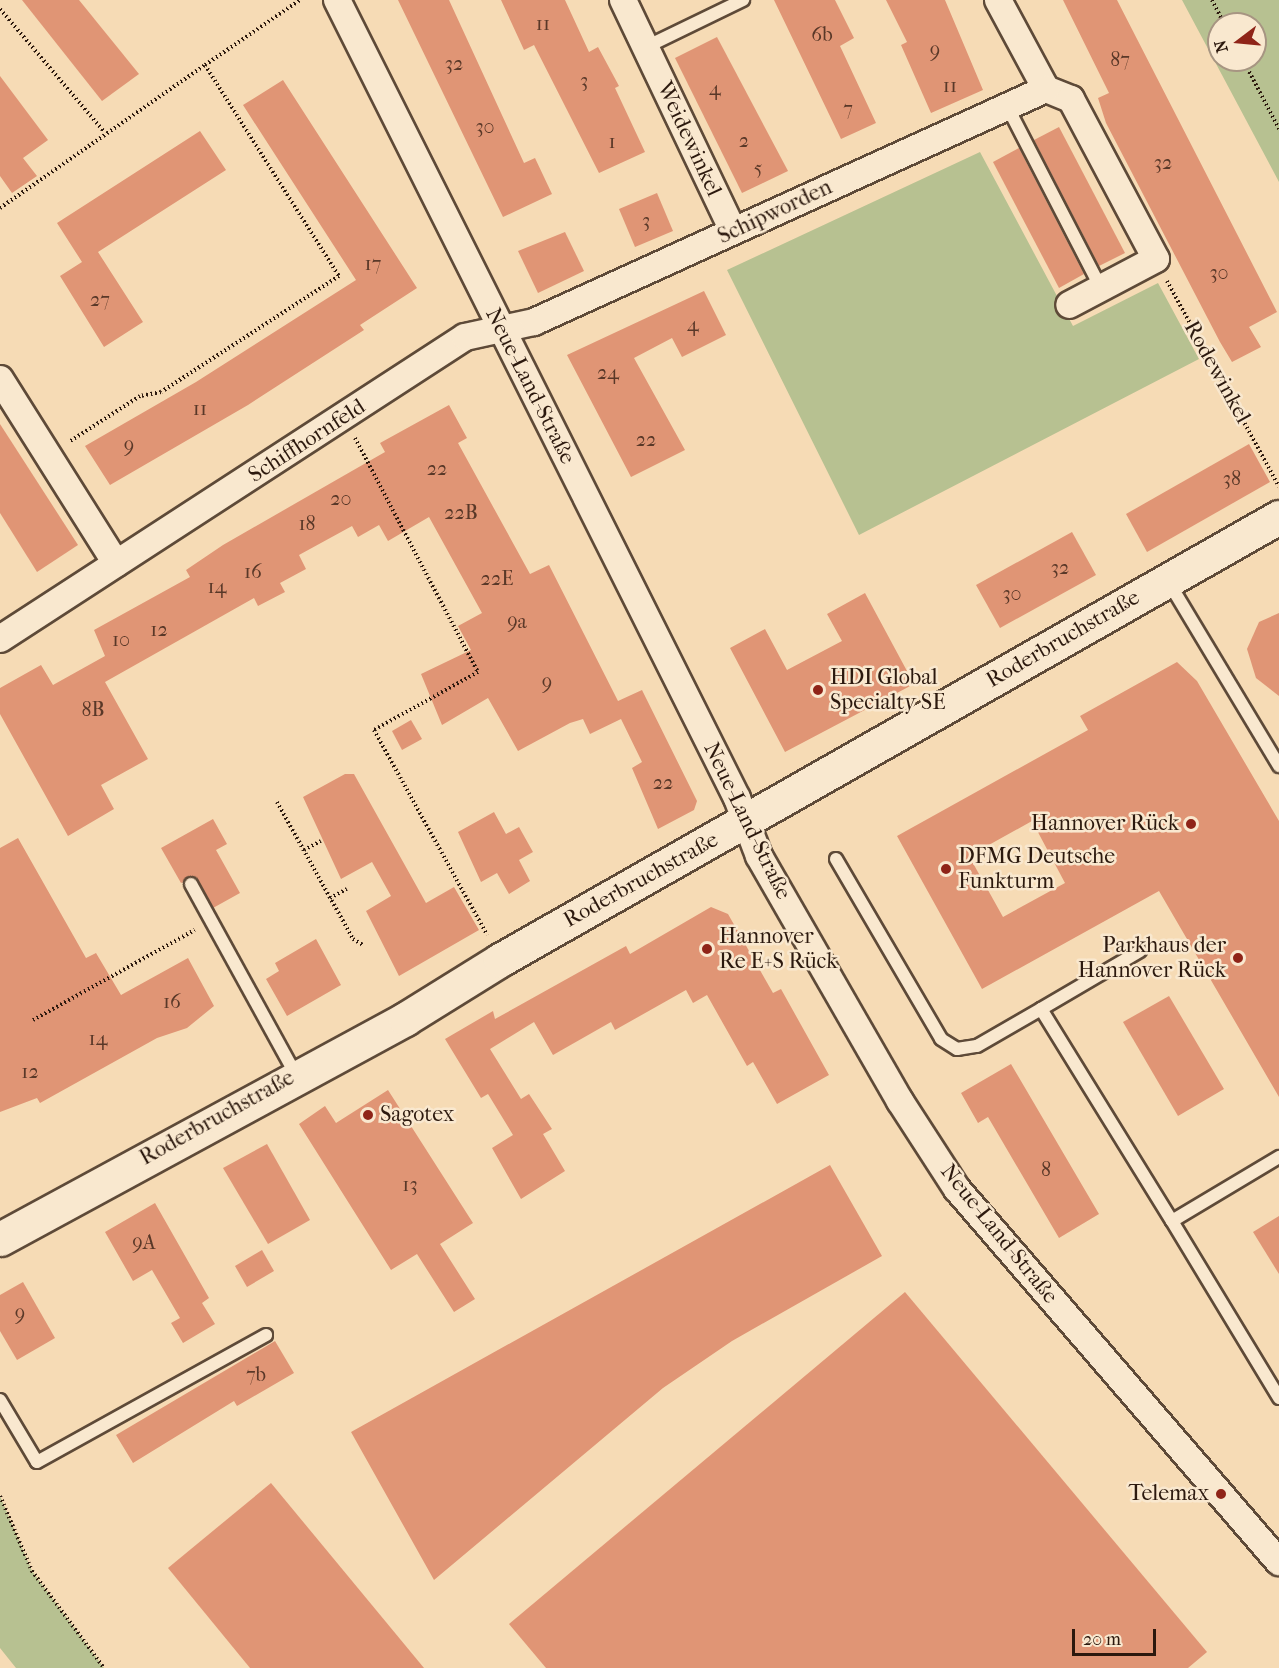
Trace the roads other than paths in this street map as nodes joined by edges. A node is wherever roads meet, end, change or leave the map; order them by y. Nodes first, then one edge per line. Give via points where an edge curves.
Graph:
1 (337, 0) edge
2 (623, 0) edge
3 (743, 0) edge
4 (999, 0) edge
5 (646, 48) junction
6 (1046, 88) junction
7 (1007, 106) junction
8 (733, 231) junction
9 (1101, 288) junction
10 (1069, 305) dead end
11 (502, 329) junction
12 (0, 379) edge
13 (1279, 517) edge
14 (116, 563) junction
15 (1167, 580) junction
16 (0, 639) edge
17 (1279, 766) edge
18 (745, 821) junction
19 (836, 860) dead end
20 (191, 884) dead end
21 (1140, 951) dead end
22 (1041, 1008) junction
23 (296, 1075) junction
24 (1279, 1157) edge
25 (1172, 1221) junction
26 (0, 1239) edge
27 (266, 1335) dead end
28 (1279, 1398) edge
29 (0, 1400) edge
30 (1279, 1562) edge

1 - 11 street, Neue-Land-Straße
2 - 5 street, Weidewinkel
3 - 5 lane
4 - 6 street
5 - 8 street, Weidewinkel
6 - 7 street, Schipworden
6 - 9 street via 1071,99 1156,259
7 - 8 street, Schipworden
7 - 9 lane
8 - 11 street, Schipworden via 534,322
9 - 10 street
11 - 14 street, Schiffhornfeld via 465,337
11 - 18 street, Neue-Land-Straße
12 - 14 street
13 - 15 street, Roderbruchstraße
14 - 16 street, Schiffhornfeld
15 - 17 lane
15 - 18 street, Roderbruchstraße
18 - 23 street, Roderbruchstraße via 500,960 405,1019
18 - 30 street, Neue-Land-Straße via 759,856 900,1101 957,1189
19 - 22 lane via 941,1039 957,1049 977,1046
20 - 23 lane
21 - 22 lane
22 - 25 lane
23 - 26 street, Roderbruchstraße
24 - 25 lane
25 - 28 lane
27 - 29 lane via 37,1462

